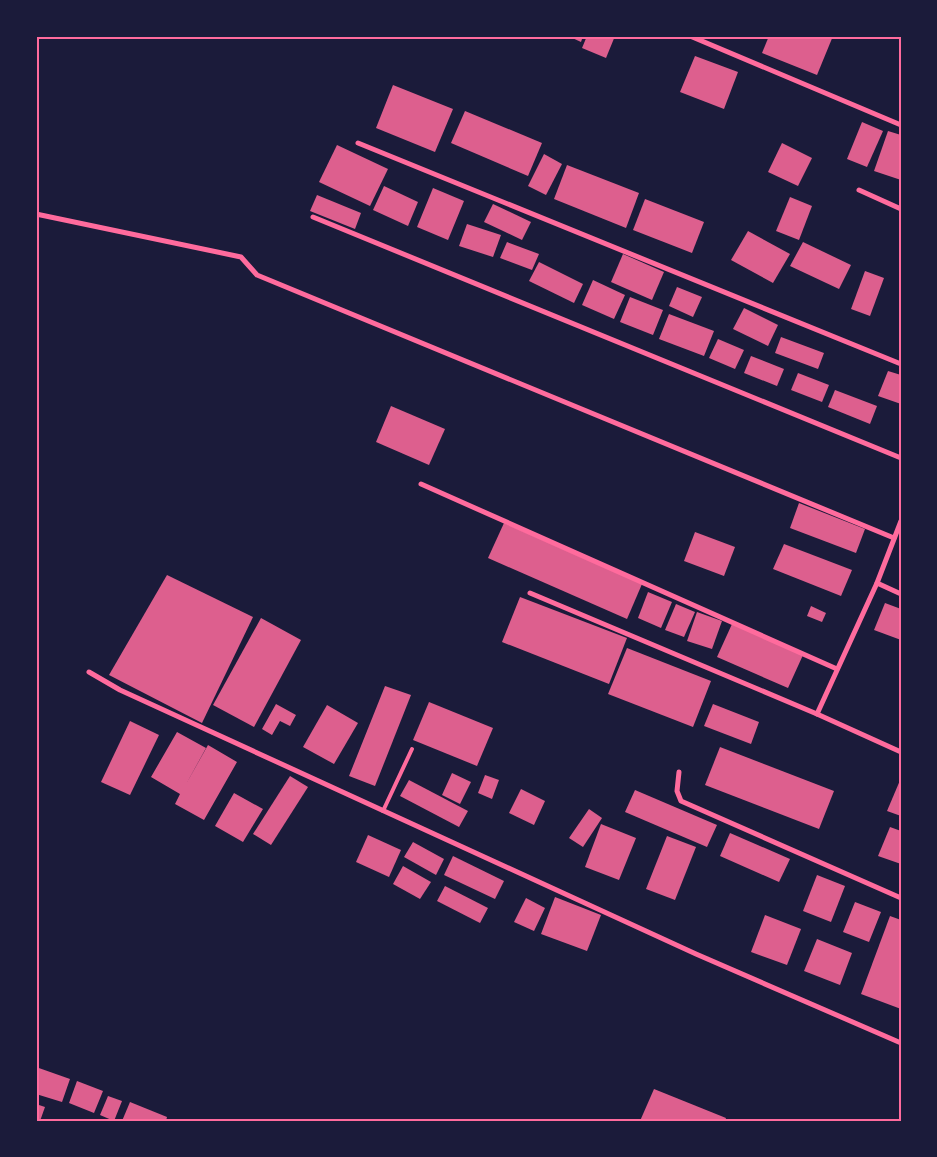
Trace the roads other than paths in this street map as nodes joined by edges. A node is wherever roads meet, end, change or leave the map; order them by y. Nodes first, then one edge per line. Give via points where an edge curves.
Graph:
1 (690, 36) edge
2 (901, 125) edge
3 (358, 143) dead end
4 (858, 190) dead end
5 (901, 209) edge
6 (36, 214) edge
7 (313, 217) dead end
8 (901, 364) edge
9 (901, 458) edge
10 (421, 484) dead end
11 (901, 521) edge
12 (894, 538) junction
13 (877, 583) junction
14 (530, 593) dead end
15 (901, 594) edge
16 (837, 669) junction
17 (89, 672) dead end
18 (816, 714) junction
19 (412, 749) dead end
20 (901, 752) edge
21 (679, 772) dead end
22 (383, 811) junction
23 (901, 898) edge
24 (901, 1043) edge

1 - 2 street
3 - 8 street
4 - 5 street
6 - 12 street via 241,257 256,275
7 - 9 street
10 - 16 street
11 - 12 street
12 - 13 street
13 - 15 street
13 - 16 street
14 - 18 street
16 - 18 street
17 - 22 street via 120,690
18 - 20 street
19 - 22 lane
21 - 23 street via 677,791 681,801
22 - 24 street via 696,954

